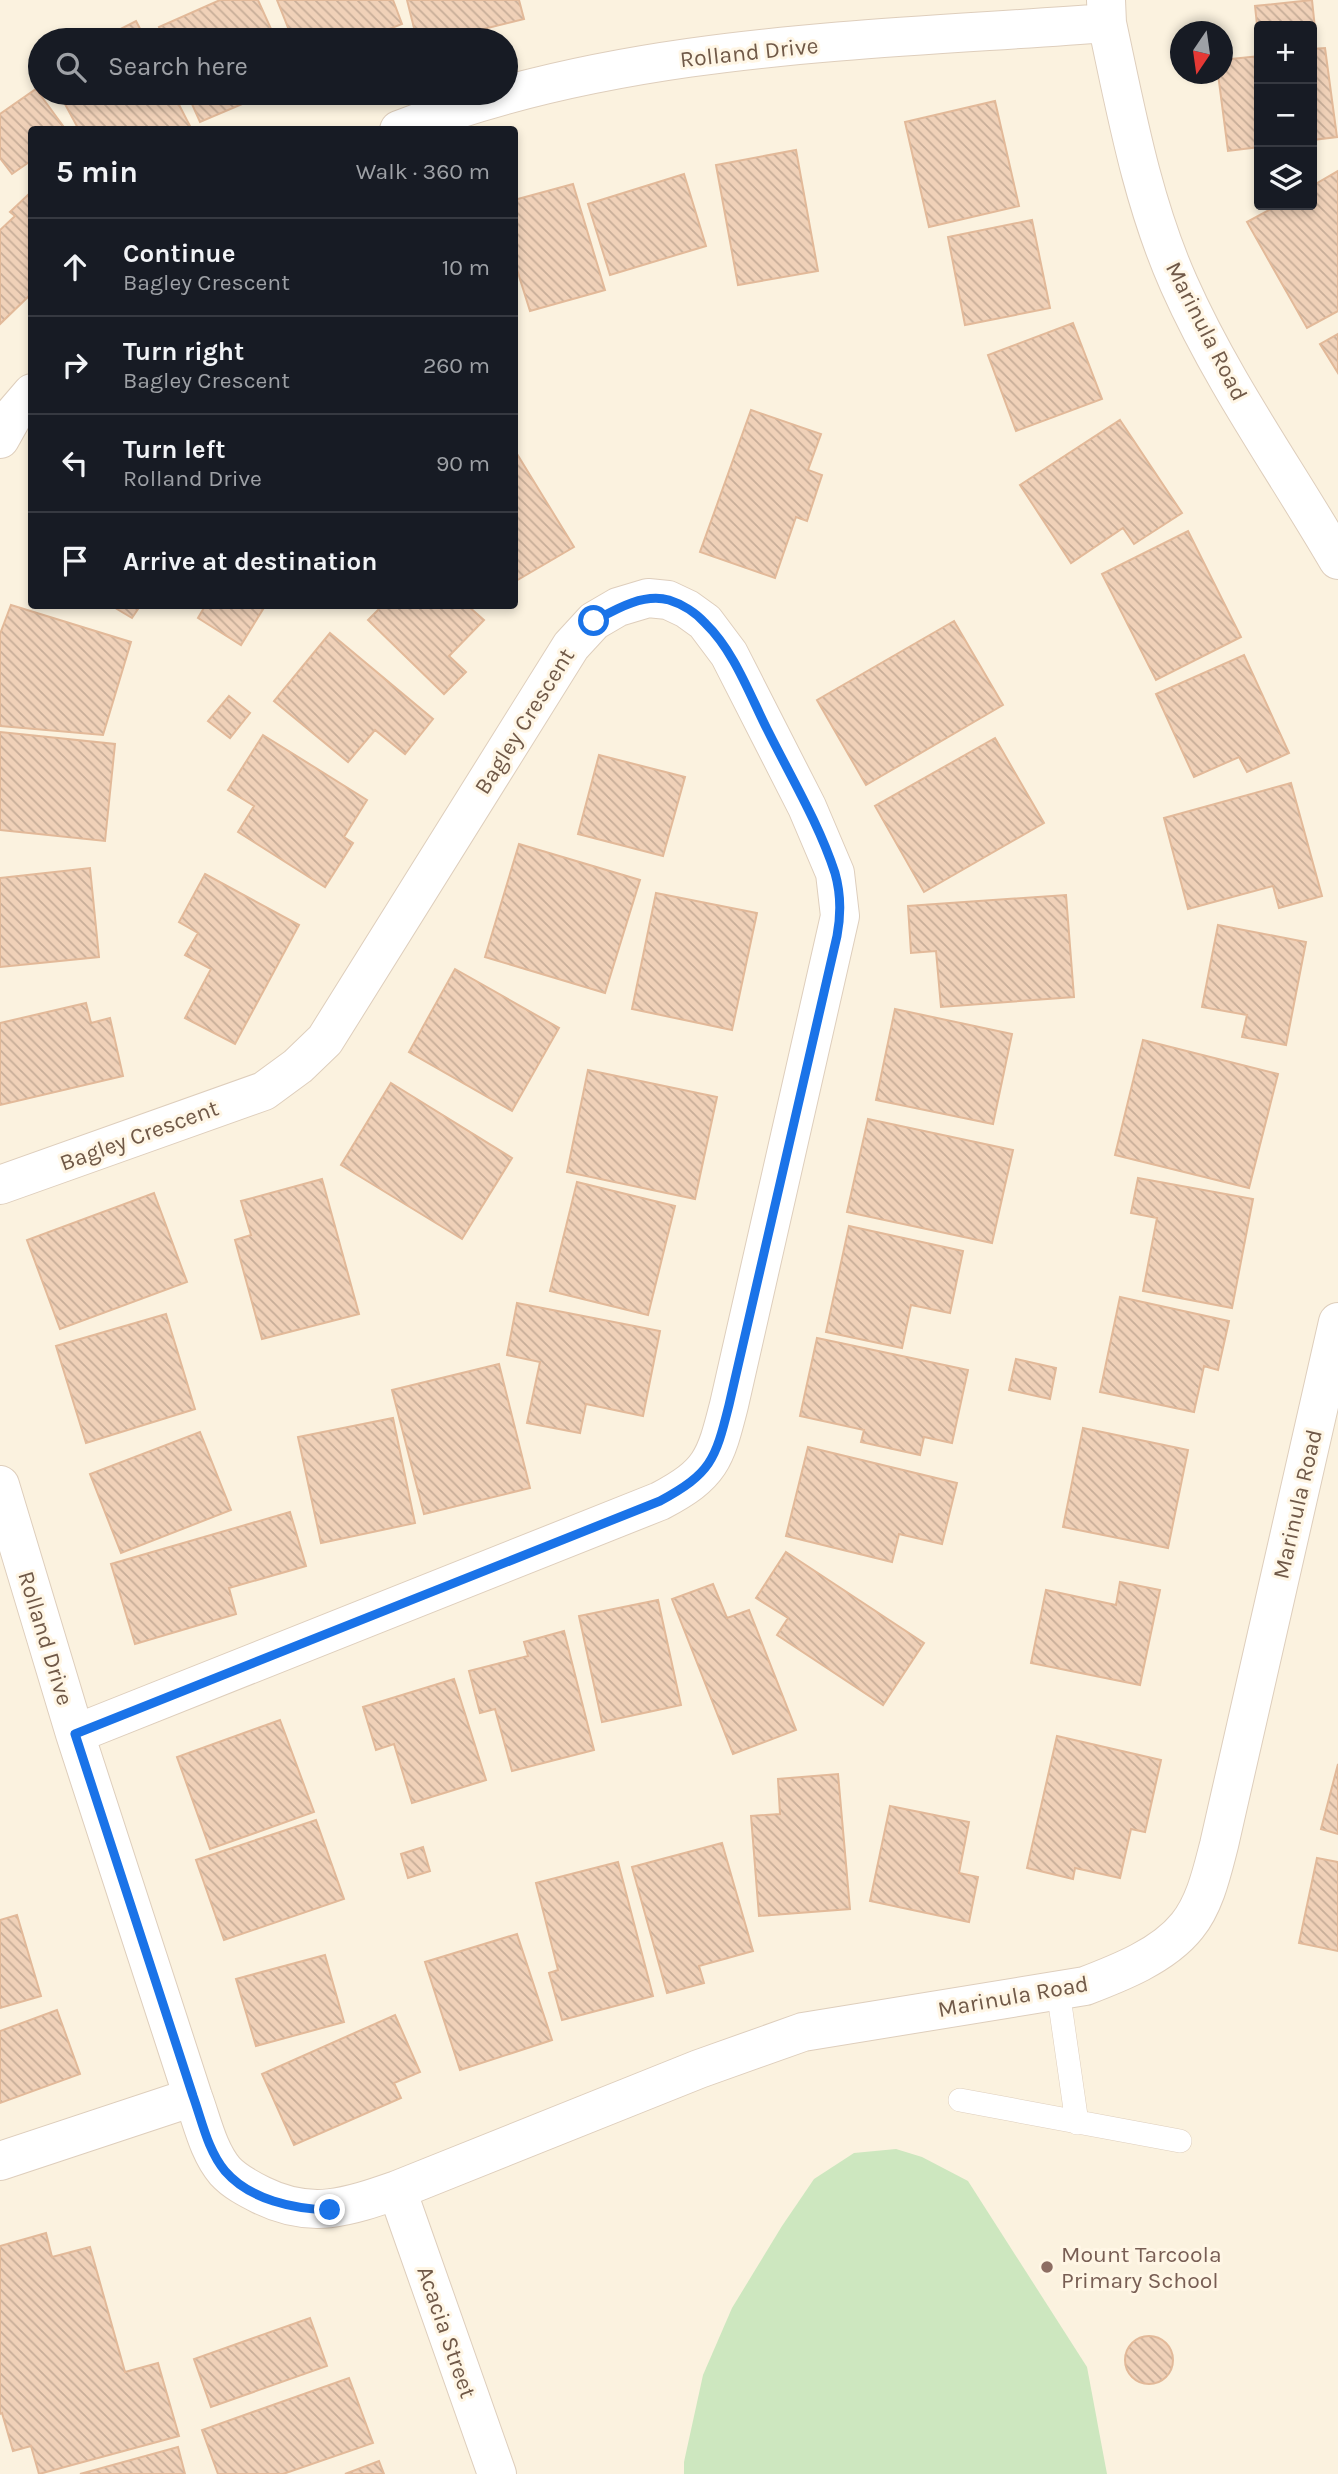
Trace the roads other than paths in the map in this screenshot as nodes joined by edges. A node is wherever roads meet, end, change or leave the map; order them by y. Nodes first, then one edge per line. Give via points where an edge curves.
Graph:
1 (1107, 11) edge
2 (518, 93) edge
3 (471, 105) edge
4 (409, 126) edge
5 (1338, 560) edge
6 (0, 1185) edge
7 (1338, 1322) edge
8 (0, 1485) edge
9 (75, 1734) junction
10 (1058, 1990) junction
11 (193, 2096) junction
12 (960, 2100) dead end
13 (1077, 2123) junction
14 (1180, 2141) dead end
15 (0, 2161) edge
16 (397, 2190) junction
17 (497, 2474) edge

1 - 2 street, Rolland Drive via 736,51 589,74
1 - 5 street, Marinula Road via 1140,176 1179,283 1219,363
3 - 4 street, Rolland Drive
6 - 9 street, Bagley Crescent via 264,1091 298,1066 325,1040 571,646 594,621 648,598 668,600 705,622 729,653 807,807 835,873 841,916 715,1456 699,1477 660,1501
7 - 10 street, Marinula Road via 1207,1888 1187,1926 1158,1951 1124,1971 1085,1986
8 - 9 street, Rolland Drive
9 - 11 street, Rolland Drive
10 - 13 lane
10 - 16 street, Marinula Road via 803,2032 699,2068
11 - 15 street
11 - 16 street, Rolland Drive via 212,2149 226,2172 274,2202 330,2210
12 - 13 lane
13 - 14 lane
16 - 17 street, Acacia Street

